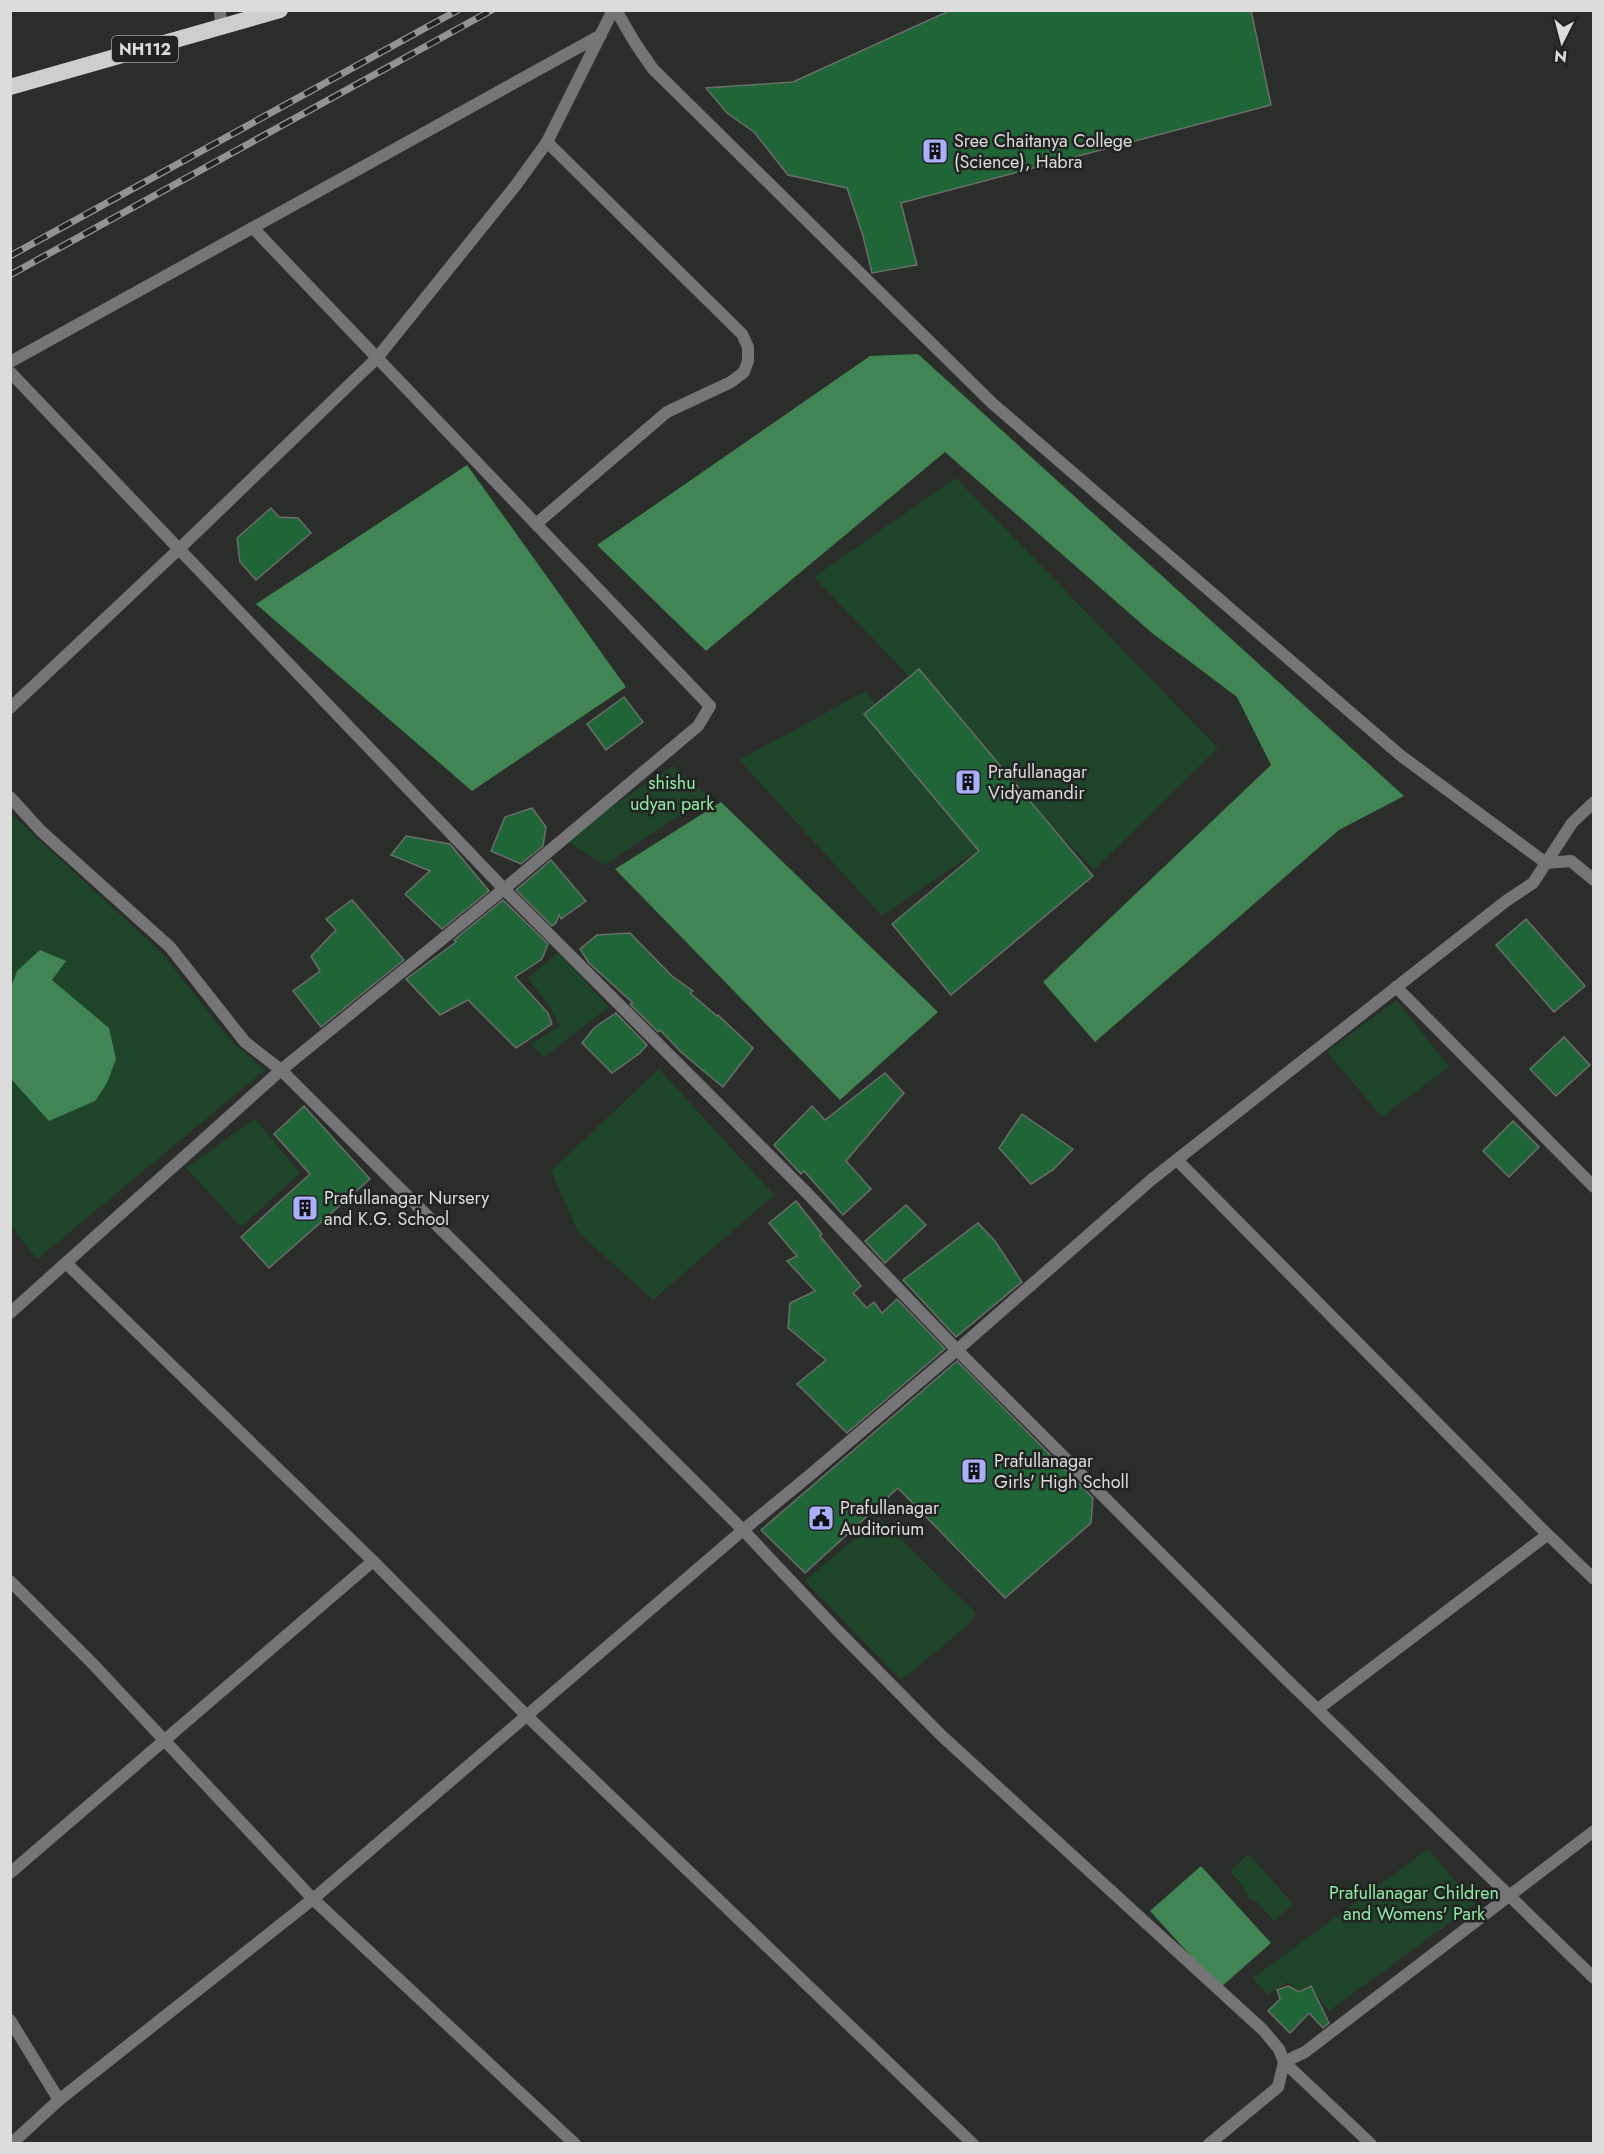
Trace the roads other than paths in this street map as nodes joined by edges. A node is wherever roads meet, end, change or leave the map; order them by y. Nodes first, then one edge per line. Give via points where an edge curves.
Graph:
1 (280, 10) edge
2 (614, 10) edge
3 (220, 19) edge
4 (601, 35) junction
5 (10, 87) edge
6 (548, 142) junction
7 (253, 228) junction
8 (377, 358) junction
9 (10, 362) edge
10 (10, 372) edge
11 (536, 524) junction
12 (179, 549) junction
13 (10, 708) edge
14 (10, 798) edge
15 (1593, 802) edge
16 (1546, 863) junction
17 (1593, 880) edge
18 (504, 889) junction
19 (1396, 987) junction
20 (281, 1070) junction
21 (1177, 1160) junction
22 (1593, 1187) edge
23 (66, 1263) junction
24 (10, 1313) edge
25 (957, 1350) junction
26 (743, 1530) junction
27 (1547, 1535) junction
28 (373, 1561) junction
29 (1593, 1579) edge
30 (10, 1581) edge
31 (1318, 1710) junction
32 (527, 1716) junction
33 (165, 1740) junction
34 (1593, 1831) edge
35 (10, 1873) edge
36 (1510, 1895) junction
37 (314, 1899) junction
38 (1593, 1978) edge
39 (10, 2020) edge
40 (1284, 2062) junction
41 (59, 2100) junction
42 (11, 2144) edge
43 (575, 2144) edge
44 (973, 2144) edge
45 (1209, 2144) edge
46 (1371, 2144) edge

1 - 3 highway, NH112
2 - 4 street
2 - 16 street via 653,69 993,403 1401,755
3 - 5 highway, NH112
4 - 6 street
4 - 7 street
6 - 8 street
6 - 11 street via 742,334 748,347 748,361 744,372 731,382 667,412
7 - 8 street
7 - 9 street
8 - 11 street
8 - 12 street
10 - 12 street
11 - 18 street via 710,706 698,726
12 - 13 street
12 - 18 street
14 - 20 street via 41,831 170,947 245,1042
15 - 16 street via 1572,823
16 - 17 street via 1571,861
16 - 19 street via 1533,883
18 - 20 street
18 - 25 street via 805,1191
19 - 21 street
19 - 22 street
20 - 23 street
20 - 26 street
21 - 25 street
21 - 27 street
23 - 24 street
23 - 28 street
25 - 26 street
25 - 31 street
26 - 32 street
26 - 40 street via 942,1736 1263,2030
27 - 29 street
27 - 31 street
28 - 32 street
28 - 33 street
30 - 33 street
31 - 36 street
32 - 37 street
32 - 44 street
33 - 35 street
33 - 37 street
34 - 36 street
36 - 38 street
36 - 40 street via 1305,2052
37 - 41 street
37 - 43 street
39 - 41 street
40 - 45 street via 1278,2087
40 - 46 street
41 - 42 street

